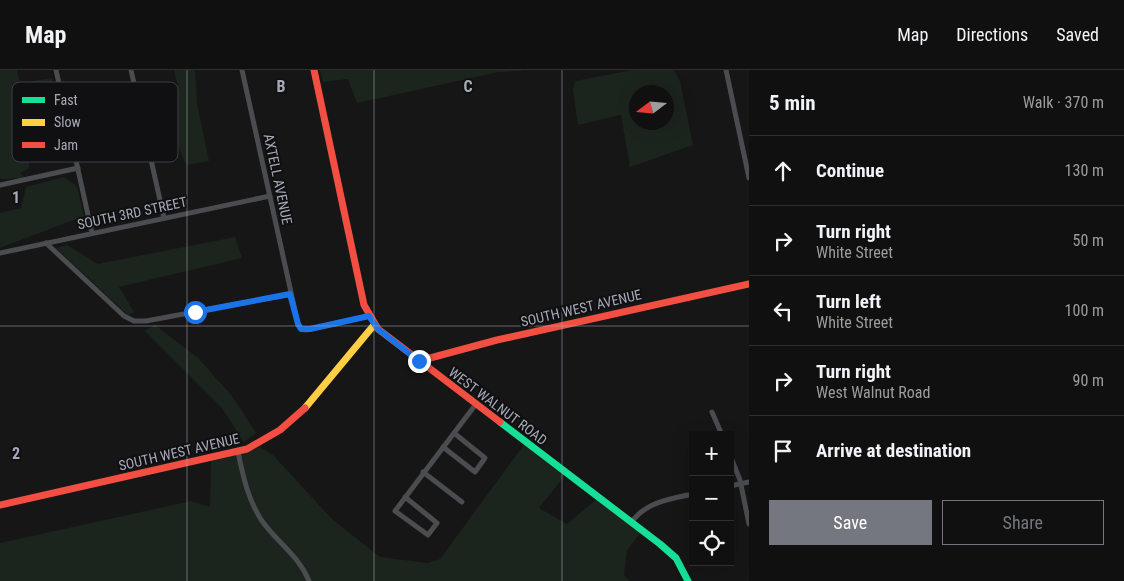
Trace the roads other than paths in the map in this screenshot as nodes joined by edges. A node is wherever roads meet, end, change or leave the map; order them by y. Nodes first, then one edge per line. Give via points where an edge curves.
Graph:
1 (242, 70) edge
2 (314, 70) edge
3 (726, 70) edge
4 (77, 162) edge
5 (152, 162) edge
6 (78, 168) junction
7 (749, 178) edge
8 (0, 185) edge
9 (270, 196) junction
10 (164, 218) junction
11 (92, 233) junction
12 (46, 243) junction
13 (0, 254) edge
14 (749, 284) edge
15 (290, 294) junction
16 (369, 316) junction
17 (374, 325) junction
18 (419, 361) junction
19 (476, 404) junction
20 (712, 412) dead end
21 (720, 431) edge
22 (454, 433) junction
23 (443, 447) junction
24 (238, 452) junction
25 (734, 467) edge
26 (423, 472) junction
27 (749, 482) edge
28 (740, 484) junction
29 (734, 485) edge
30 (689, 495) edge
31 (405, 497) junction
32 (462, 502) dead end
33 (0, 505) edge
34 (631, 522) junction
35 (749, 524) edge
36 (309, 581) edge
37 (688, 581) edge

1 - 9 street, AXTELL AVENUE
2 - 16 street, WEST WALNUT ROAD
3 - 7 street
4 - 6 street
5 - 10 street
6 - 8 street
6 - 11 street
9 - 10 street, SOUTH 3RD STREET
9 - 15 street, AXTELL AVENUE
10 - 11 street, SOUTH 3RD STREET
11 - 12 street, SOUTH 3RD STREET
12 - 13 street, SOUTH 3RD STREET
12 - 15 street via 124,316 134,321
14 - 18 street, SOUTH WEST AVENUE via 497,340
15 - 16 street, AXTELL AVENUE via 298,324 304,330
16 - 17 street, WEST WALNUT ROAD
17 - 18 street, WEST WALNUT ROAD
17 - 24 street, SOUTH WEST AVENUE via 298,416 280,430
18 - 19 street, WEST WALNUT ROAD
19 - 22 street
19 - 34 street, WEST WALNUT ROAD
20 - 21 street
22 - 23 street
22 - 23 street via 485,458 475,472
23 - 26 street
24 - 33 street, SOUTH WEST AVENUE
24 - 36 street via 254,508 297,559
25 - 28 street
26 - 31 street
26 - 32 street
27 - 28 street
28 - 29 street
28 - 35 street
30 - 34 street via 653,504 638,513
31 - 31 street via 395,511 428,535 437,522
34 - 37 street, WEST WALNUT ROAD via 676,558

